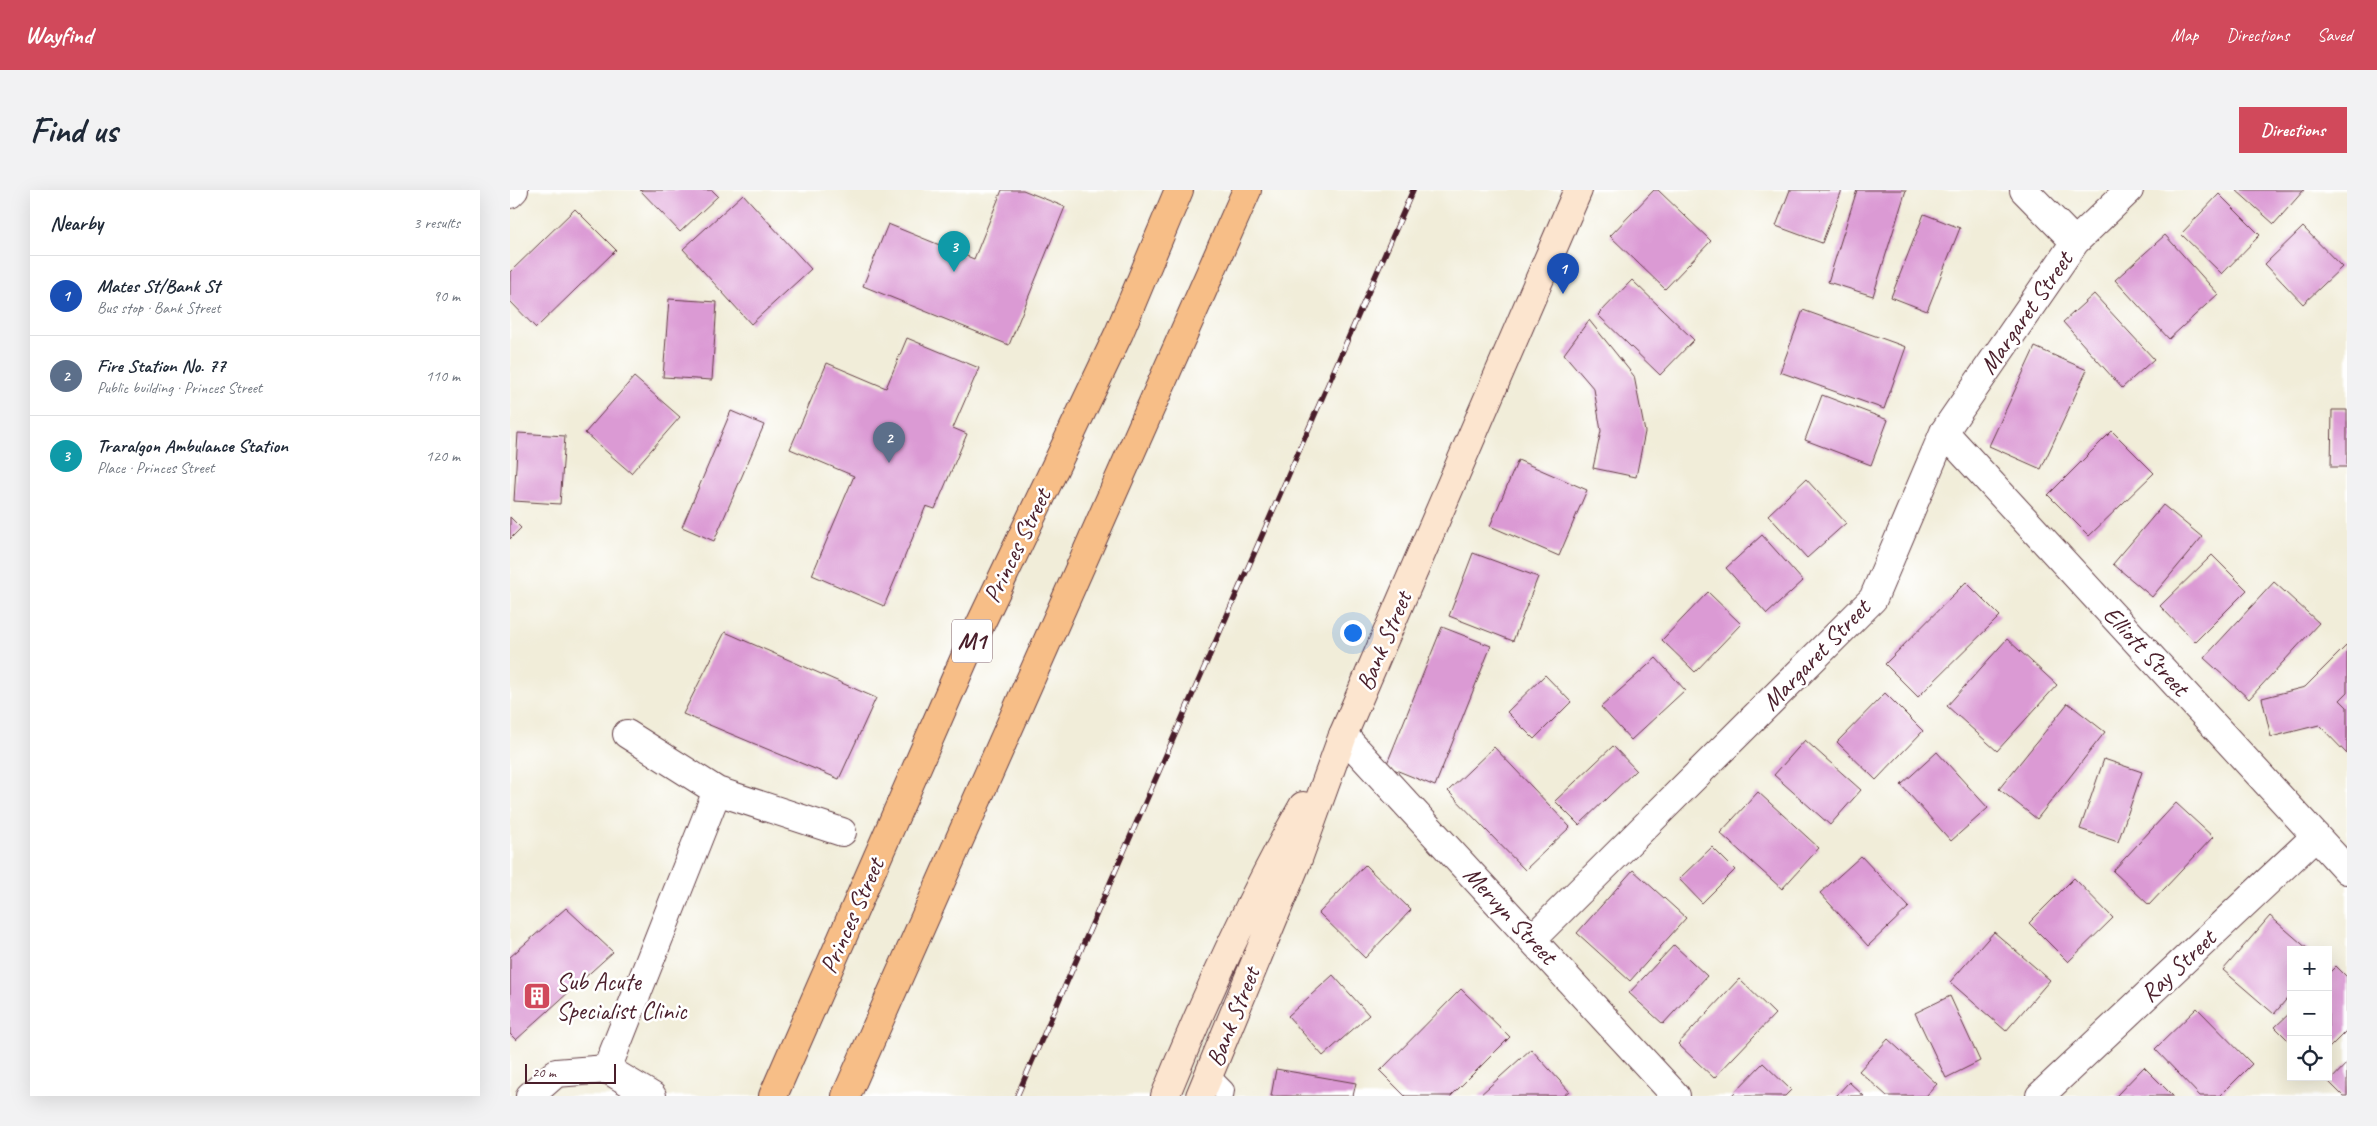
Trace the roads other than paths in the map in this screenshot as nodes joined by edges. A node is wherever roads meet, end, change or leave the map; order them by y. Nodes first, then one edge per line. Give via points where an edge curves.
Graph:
1 (514, 190) edge
2 (1178, 190) edge
3 (1247, 190) edge
4 (1578, 190) edge
5 (2024, 190) edge
6 (2129, 190) edge
7 (510, 194) edge
8 (2075, 242) junction
9 (1944, 432) junction
10 (627, 734) dead end
11 (1343, 735) junction
12 (717, 791) junction
13 (842, 832) dead end
14 (2316, 836) junction
15 (2347, 870) edge
16 (1532, 939) junction
17 (607, 1069) junction
18 (1211, 1089) edge
19 (530, 1096) edge
20 (652, 1096) edge
21 (774, 1096) edge
22 (846, 1096) edge
23 (1165, 1096) edge
24 (1676, 1096) edge
25 (2040, 1096) edge

1 - 7 street
2 - 21 highway, Princes Street / M1 via 1119,333 969,648
3 - 22 highway
4 - 11 main road, Bank Street
5 - 8 street
6 - 8 street, Margaret Street
8 - 9 street, Margaret Street
9 - 14 street, Elliott Street
9 - 16 street, Margaret Street via 1873,599
10 - 12 street
11 - 16 street, Mervyn Street
11 - 18 main road, Bank Street
11 - 23 main road via 1265,872 1197,1017
12 - 13 street
12 - 17 street
14 - 15 street, Elliott Street
14 - 25 street, Ray Street
16 - 24 street, Mervyn Street
17 - 19 street via 556,1073
17 - 20 street

